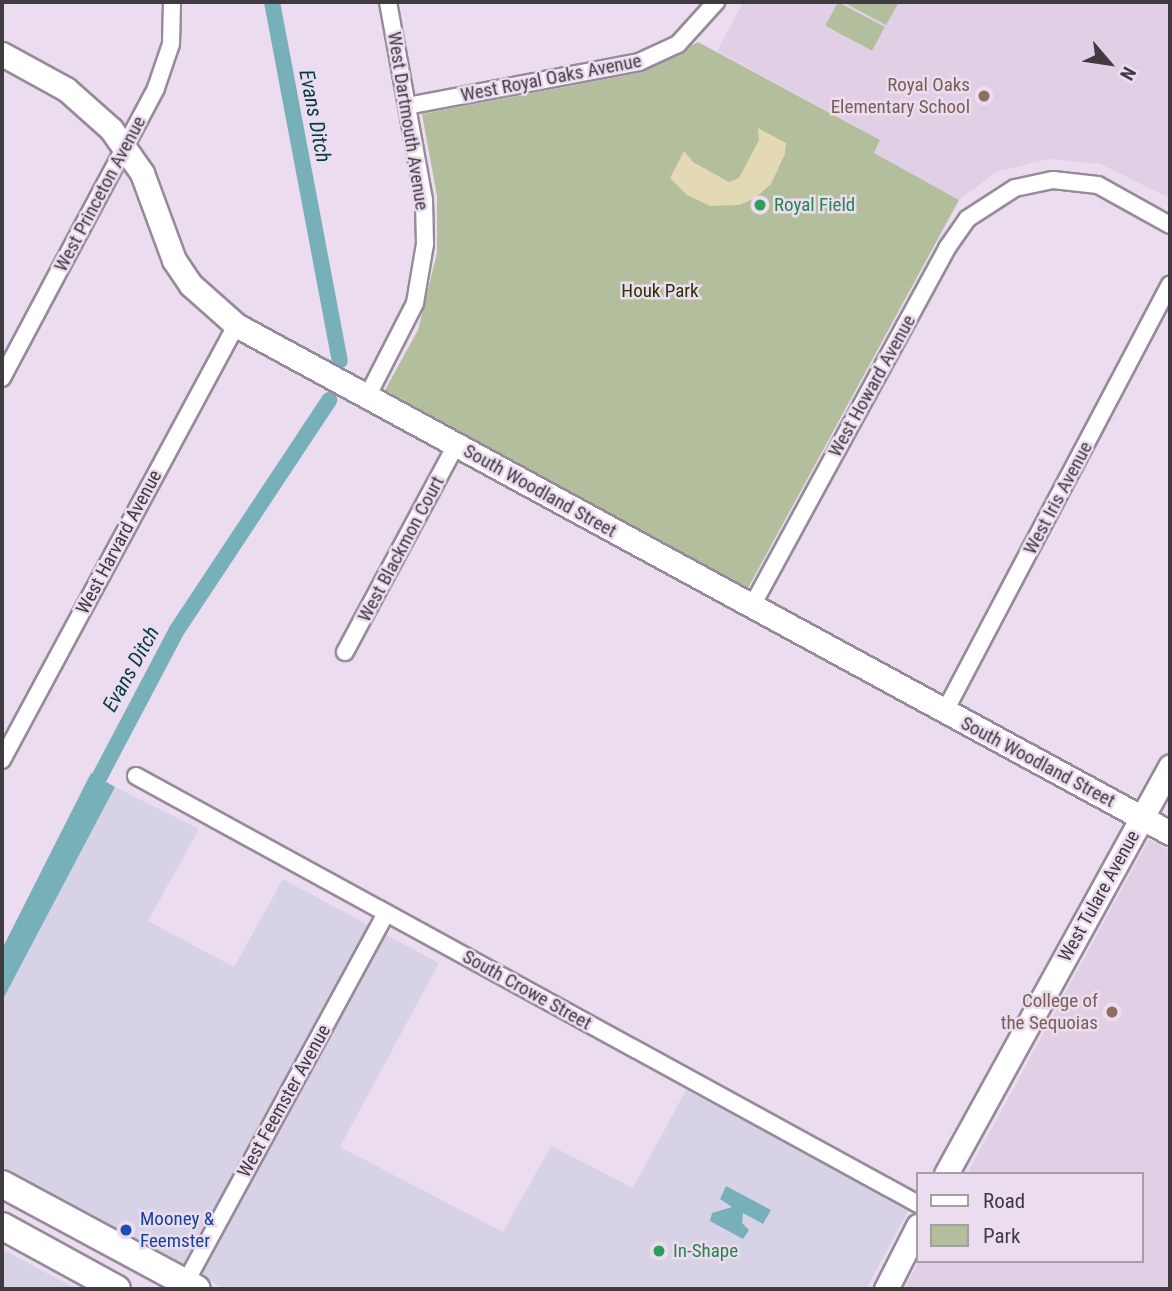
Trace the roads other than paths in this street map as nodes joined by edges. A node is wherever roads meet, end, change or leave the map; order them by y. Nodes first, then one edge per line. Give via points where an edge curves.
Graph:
1 (172, 2) edge
2 (388, 2) edge
3 (716, 2) edge
4 (2, 54) edge
5 (407, 106) junction
6 (126, 147) junction
7 (1170, 225) edge
8 (1170, 285) edge
9 (236, 325) junction
10 (2, 379) edge
11 (367, 397) junction
12 (456, 445) junction
13 (752, 606) junction
14 (345, 652) dead end
15 (945, 711) junction
16 (2, 760) edge
17 (1170, 765) edge
18 (136, 776) dead end
19 (1142, 818) junction
20 (1170, 834) edge
21 (386, 914) junction
22 (947, 1172) edge
23 (2, 1184) edge
24 (916, 1203) edge
25 (2, 1226) edge
26 (916, 1230) edge
27 (188, 1287) edge
28 (117, 1289) edge
29 (886, 1289) edge

1 - 6 street, West Princeton Avenue via 171,44 156,88
2 - 5 street, West Dartmouth Avenue
3 - 5 street, West Royal Oaks Avenue via 678,44 639,62
4 - 6 street, South Woodland Street via 84,102
5 - 11 street, West Dartmouth Avenue via 424,200 421,276 405,329
6 - 9 street, South Woodland Street via 142,173 174,260 191,285
6 - 10 street, West Princeton Avenue
7 - 13 street, West Howard Avenue via 1098,185 1053,180 1015,188 967,219
8 - 15 street, West Iris Avenue
9 - 11 street, South Woodland Street
9 - 16 street, West Harvard Avenue
11 - 12 street, South Woodland Street
12 - 13 street, South Woodland Street
12 - 14 street, West Blackmon Court
13 - 15 street, South Woodland Street
15 - 19 street, South Woodland Street
17 - 19 street, West Tulare Avenue
18 - 21 street, South Crowe Street
19 - 20 street, South Woodland Street
19 - 22 street, West Tulare Avenue
21 - 24 street, South Crowe Street
21 - 27 street, West Feemster Avenue
23 - 27 main road
25 - 28 main road
26 - 29 street

